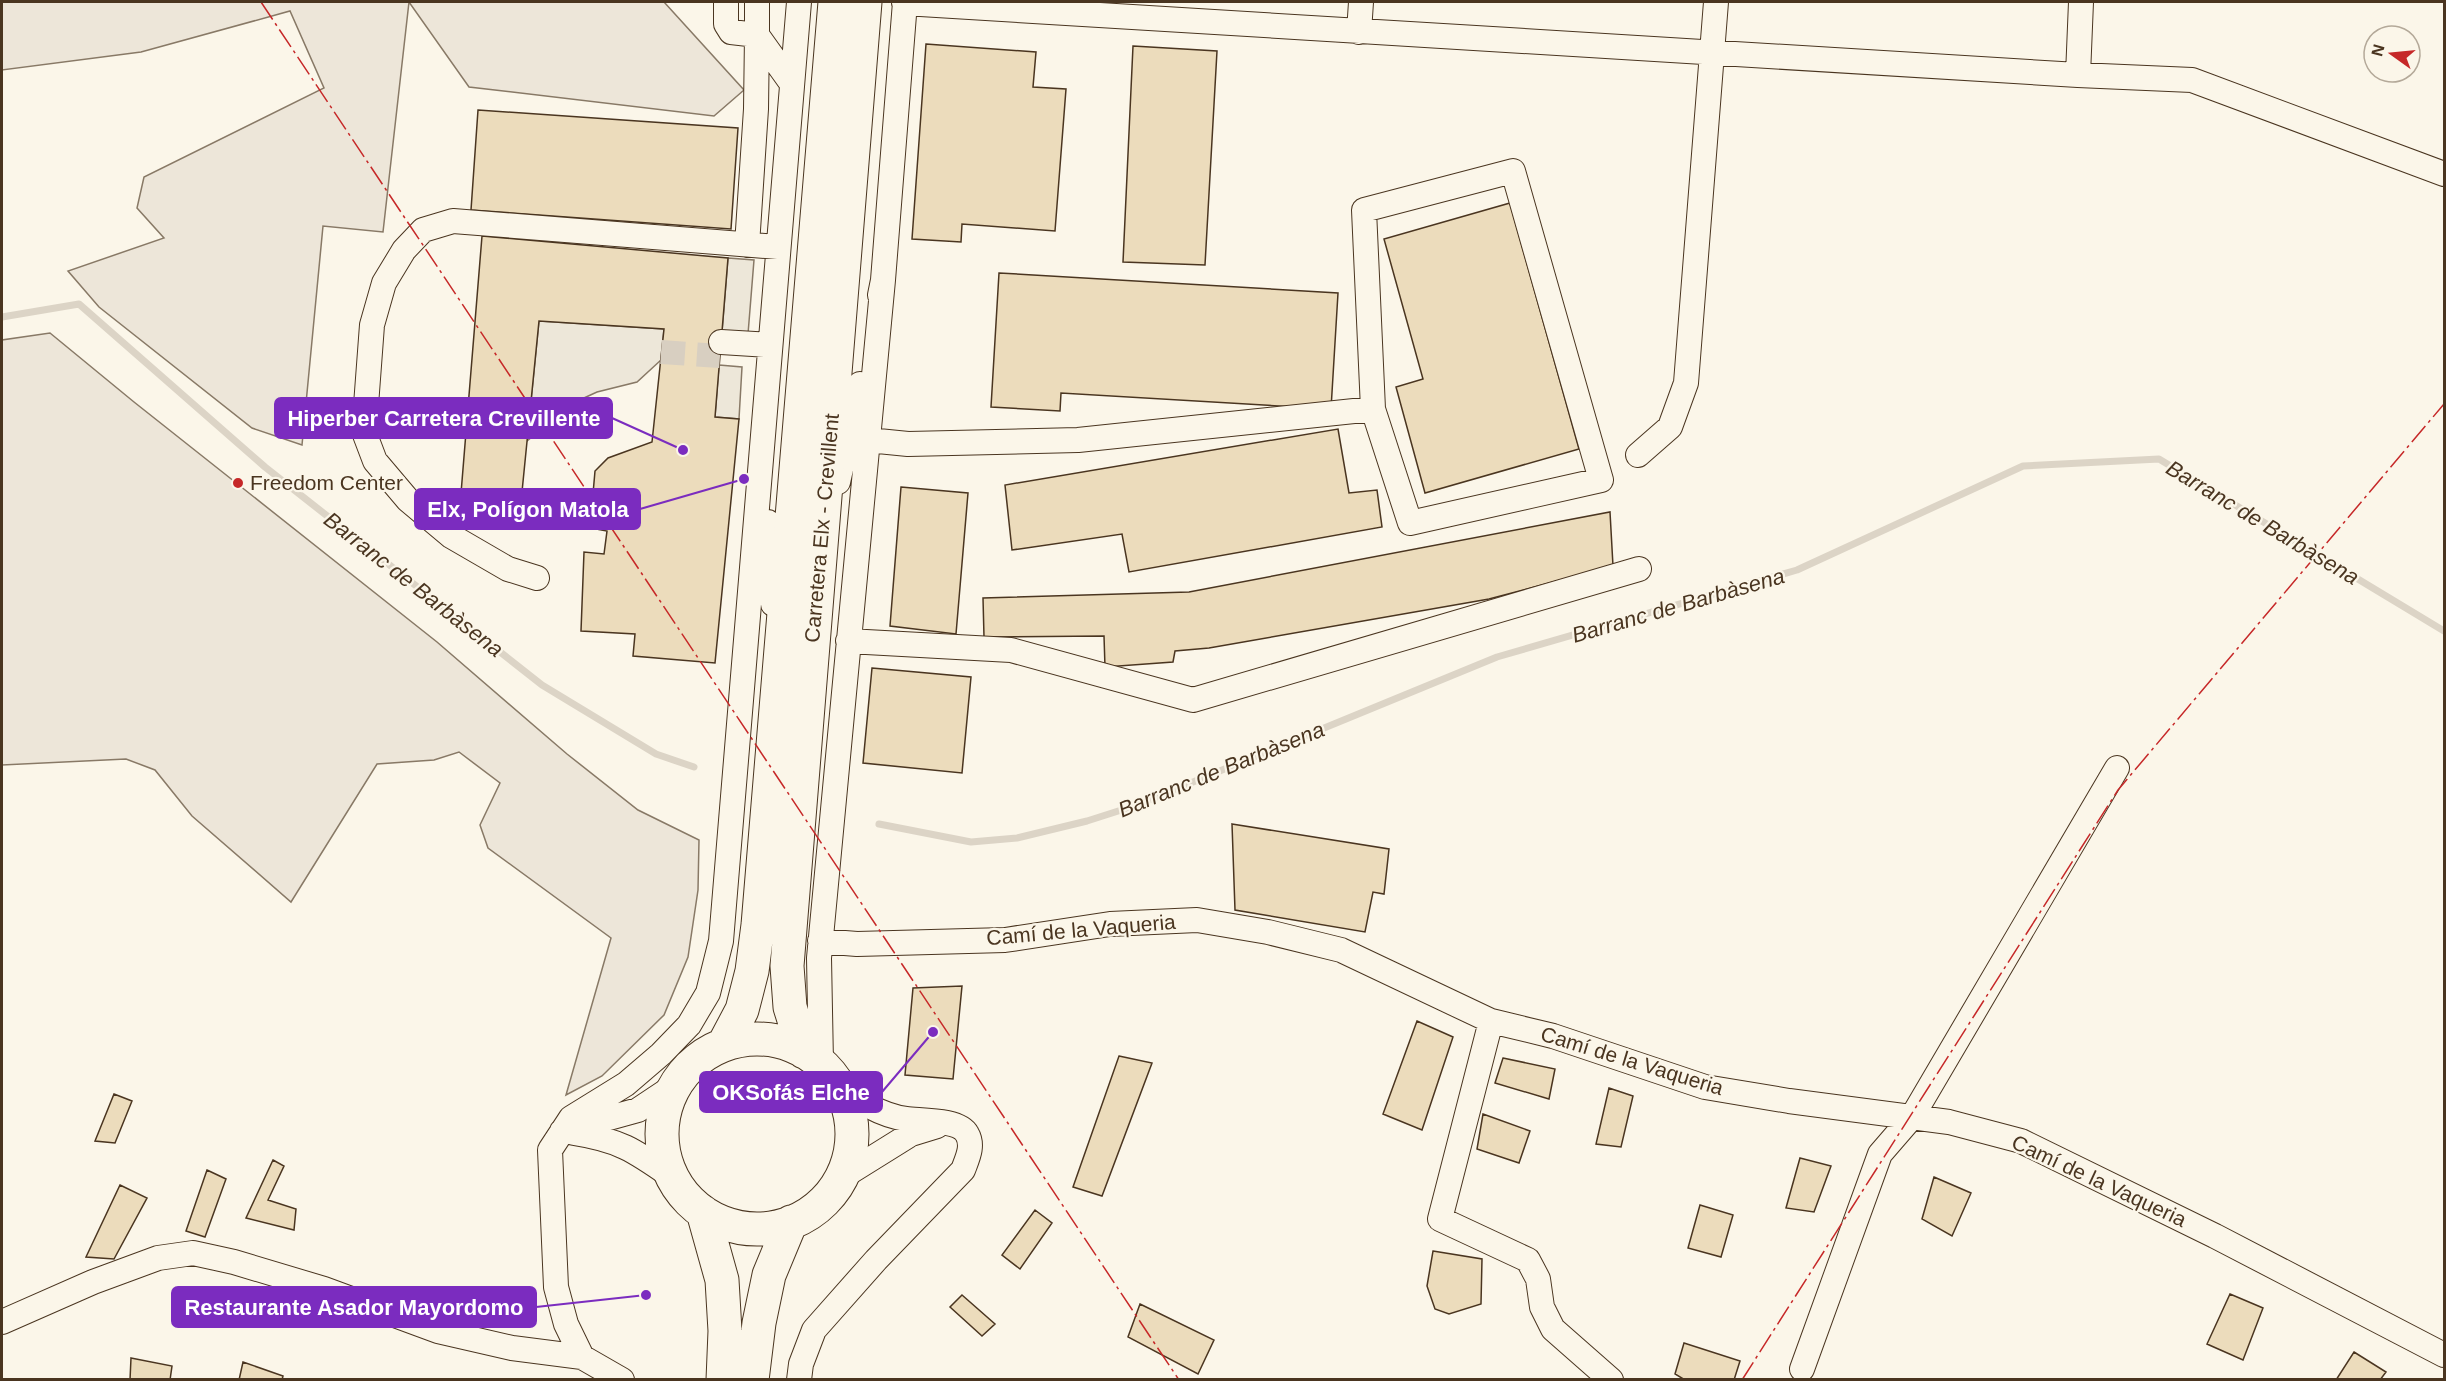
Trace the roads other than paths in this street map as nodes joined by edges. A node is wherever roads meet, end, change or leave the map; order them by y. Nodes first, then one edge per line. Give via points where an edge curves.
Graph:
1 (726, 2) edge
2 (756, 2) edge
3 (799, 2) edge
4 (835, 2) edge
5 (865, 2) edge
6 (904, 2) edge
7 (1361, 2) edge
8 (1716, 2) edge
9 (2081, 2) edge
10 (1359, 32) junction
11 (757, 35) junction
12 (1713, 52) junction
13 (2078, 75) junction
14 (792, 84) junction
15 (2445, 174) edge
16 (747, 244) junction
17 (778, 247) junction
18 (883, 280) junction
19 (721, 349) tunnel mouth
20 (770, 352) junction
21 (1373, 409) junction
22 (763, 433) junction
23 (868, 440) junction
24 (1638, 455) dead end
25 (1639, 569) dead end
26 (818, 575) junction
27 (537, 578) dead end
28 (848, 641) junction
29 (777, 694) junction
30 (2117, 768) dead end
31 (820, 941) junction
32 (1491, 1021) junction
33 (724, 1044) junction
34 (822, 1067) junction
35 (674, 1086) junction
36 (1912, 1117) junction
37 (946, 1123) junction
38 (562, 1131) junction
39 (671, 1176) junction
40 (842, 1177) junction
41 (703, 1212) junction
42 (791, 1222) junction
43 (2, 1322) edge
44 (2445, 1355) edge
45 (582, 1357) junction
46 (1802, 1369) dead end
47 (622, 1380) edge
48 (723, 1380) edge
49 (752, 1380) edge
50 (799, 1380) edge
51 (1611, 1380) edge

1 - 11 street via 726,24 731,32
2 - 11 street
3 - 14 street
4 - 29 highway, Carretera Elx - Crevillent
5 - 26 highway, Carretera Elx - Crevillent
6 - 10 street
6 - 18 street
7 - 10 street
8 - 12 street
9 - 13 street
10 - 12 street
11 - 14 street
11 - 16 street
12 - 13 street
12 - 24 street via 1686,383 1670,427
13 - 15 street via 2192,80
14 - 17 street
16 - 17 street
16 - 27 street via 453,221 423,230 404,250 384,283 372,325 363,432 375,461 408,500 451,536 508,569
17 - 20 street
18 - 23 street
18 - 26 street
19 - 20 street
20 - 22 street
21 - 21 street via 1410,523 1601,480 1514,171 1364,210
21 - 23 street via 1078,440 908,444
22 - 29 street
22 - 38 street via 721,941 708,993 689,1025 661,1054 626,1084 571,1118
23 - 28 street
25 - 28 street via 1193,700 1011,650
26 - 34 highway, Carretera Elx - Crevillent via 787,966 790,1007
28 - 31 street
29 - 33 highway, Carretera Elx - Crevillent via 752,971 742,1010
30 - 36 street
31 - 32 street, Camí de la Vaqueria via 857,944 1005,939 1110,924 1197,920 1341,950
31 - 34 street
32 - 36 street, Camí de la Vaqueria via 1553,1036 1705,1087
32 - 51 street via 1440,1219 1528,1260 1553,1329
33 - 34 highway via 755,1038 790,1044
33 - 35 highway via 696,1060
34 - 37 street via 868,1108 904,1119
34 - 40 highway via 852,1131
35 - 38 street via 638,1110
35 - 39 highway via 664,1111 663,1151
36 - 44 street, Camí de la Vaqueria via 1949,1122 2021,1141
36 - 46 street via 1880,1154
37 - 40 street via 911,1134
37 - 50 street via 957,1125 967,1134 971,1150 963,1170 814,1330
38 - 39 street via 604,1138 638,1152
38 - 45 street via 550,1150 556,1287 566,1324
39 - 41 highway
40 - 42 highway via 805,1216
41 - 42 highway via 720,1223 750,1230
41 - 48 highway via 722,1280
42 - 49 highway via 769,1275
43 - 45 street via 159,1258 193,1253 324,1289 438,1331 512,1348
45 - 47 street

